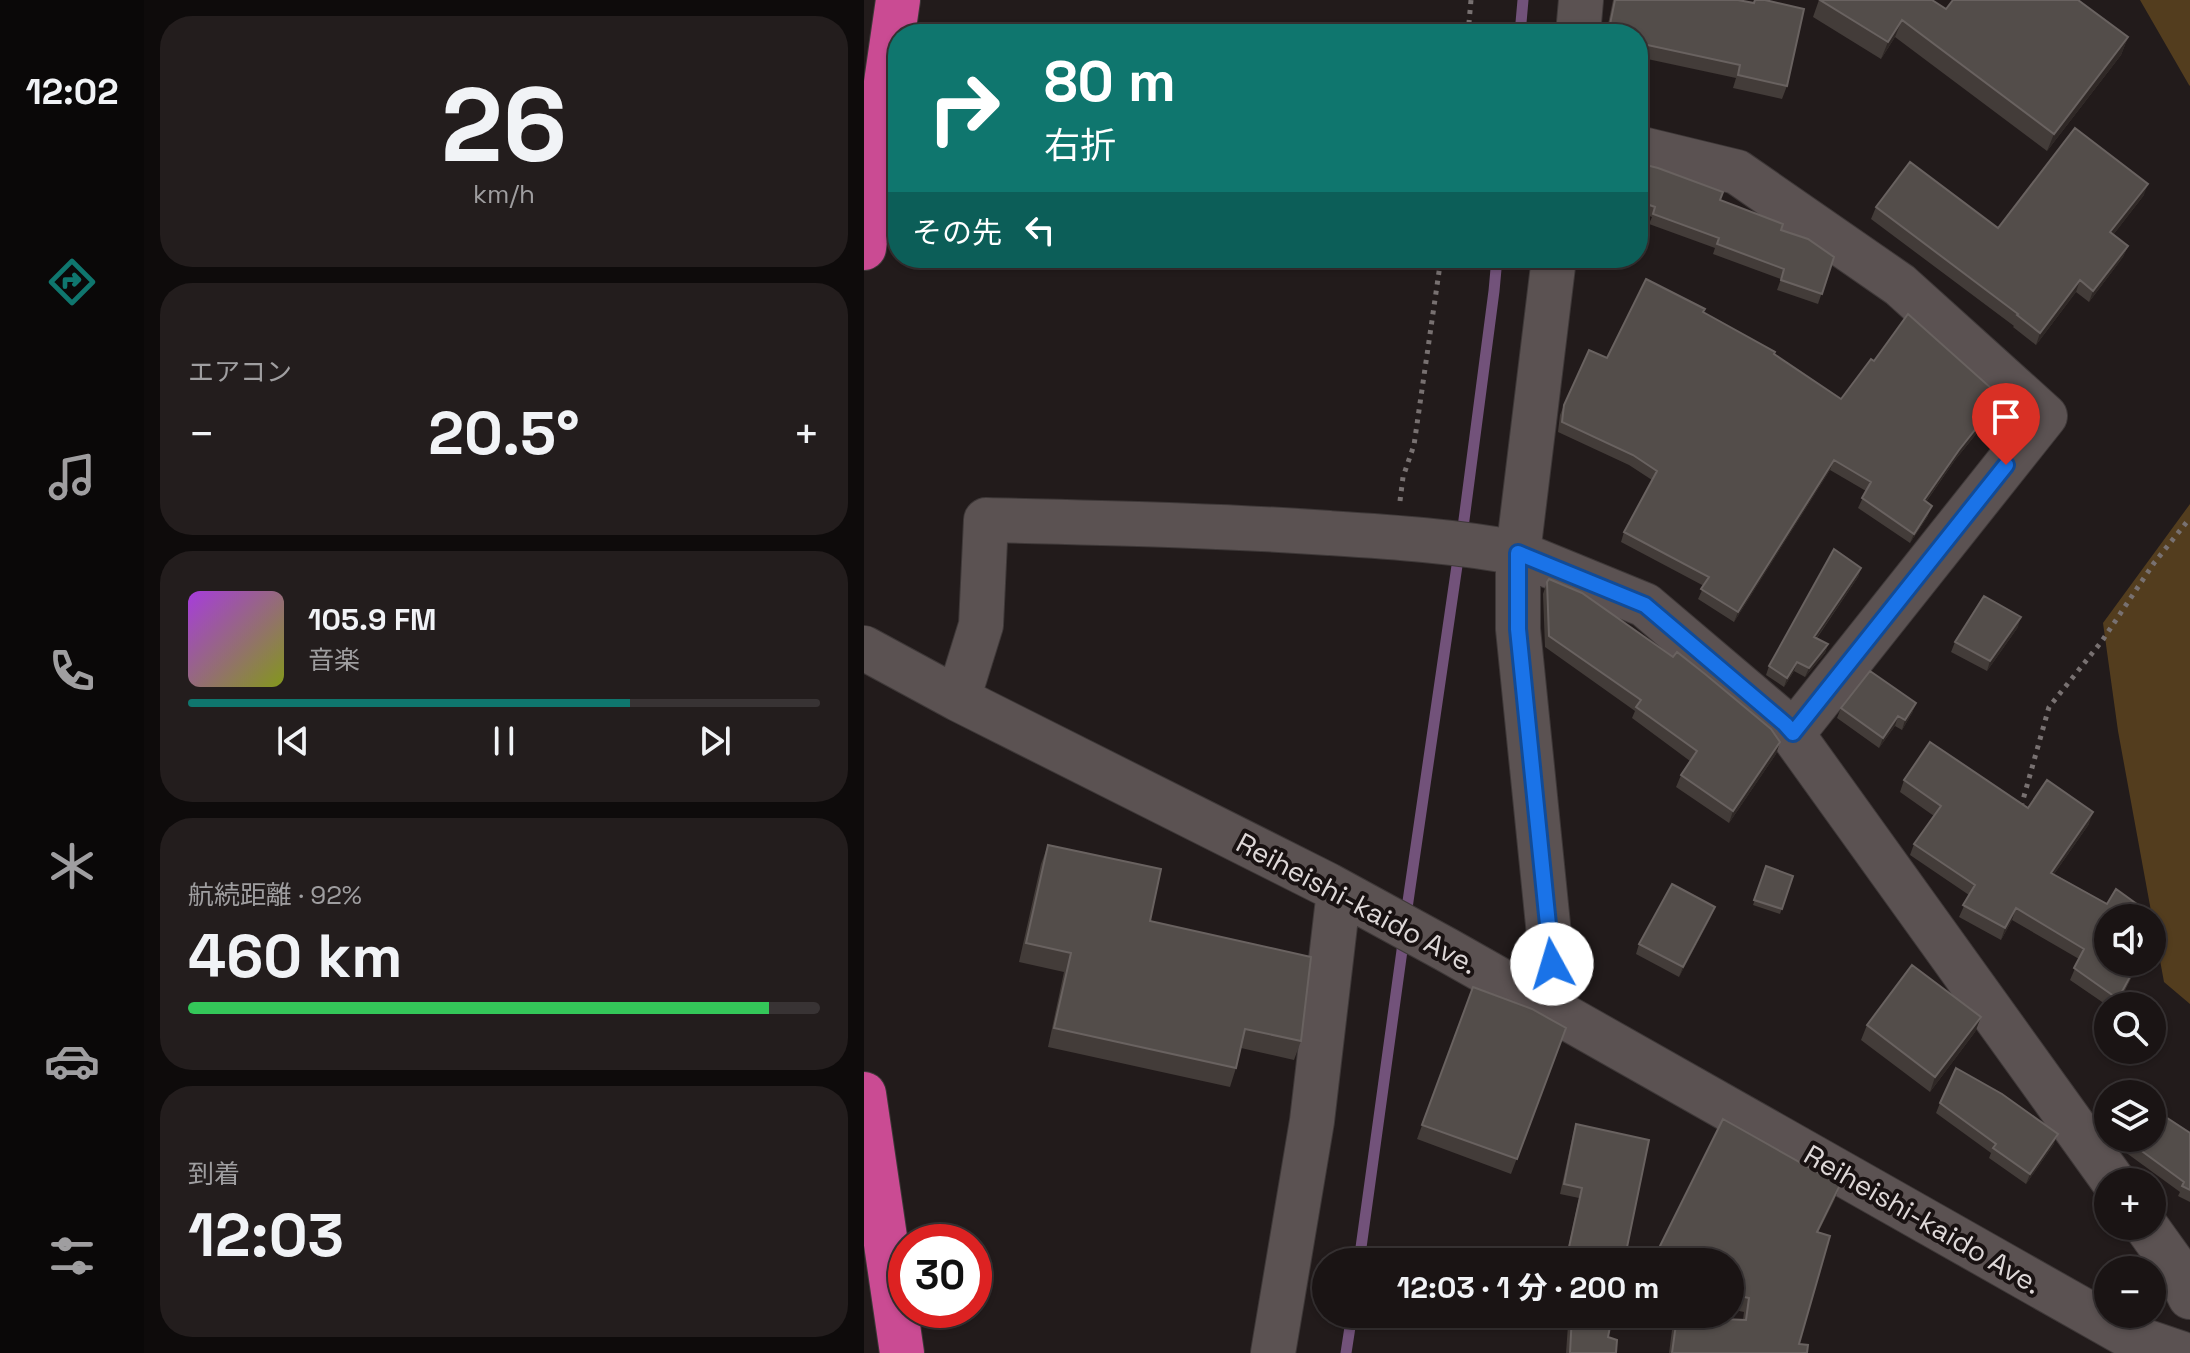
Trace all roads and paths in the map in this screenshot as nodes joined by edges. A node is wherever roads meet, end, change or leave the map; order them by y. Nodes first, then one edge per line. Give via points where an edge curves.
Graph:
1 (898, 0) edge
2 (1471, 0) edge
3 (1581, 0) edge
4 (895, 24) edge
5 (1469, 24) edge
6 (1579, 24) edge
7 (888, 69) edge
8 (1648, 150) edge
9 (864, 248) edge
10 (1440, 268) edge
11 (1553, 268) edge
12 (2190, 518) edge
13 (1403, 538) junction
14 (1510, 552) junction
15 (864, 648) edge
16 (958, 699) junction
17 (1793, 733) junction
18 (2020, 812) edge
19 (1348, 896) junction
20 (1546, 1006) junction
21 (864, 1094) edge
22 (2104, 1168) edge
23 (2156, 1240) edge
24 (2190, 1297) edge
25 (902, 1353) edge
26 (1273, 1353) edge
27 (2180, 1353) edge

1 - 4 highway
2 - 5 path
3 - 6 street
7 - 9 highway
8 - 17 street via 1737,172 1900,285 2045,416
10 - 13 path via 1414,445 1403,477
11 - 14 street
12 - 18 path via 2049,707
13 - 14 street
13 - 16 street via 1220,526 986,520 981,625
14 - 17 street via 1645,605
14 - 20 street via 1552,964
15 - 16 street, Reiheishi-kaido Ave.
16 - 19 street, Reiheishi-kaido Ave.
17 - 22 street
19 - 20 street, Reiheishi-kaido Ave.
19 - 26 street
20 - 27 street, Reiheishi-kaido Ave. via 2127,1335
21 - 25 highway
23 - 24 street

